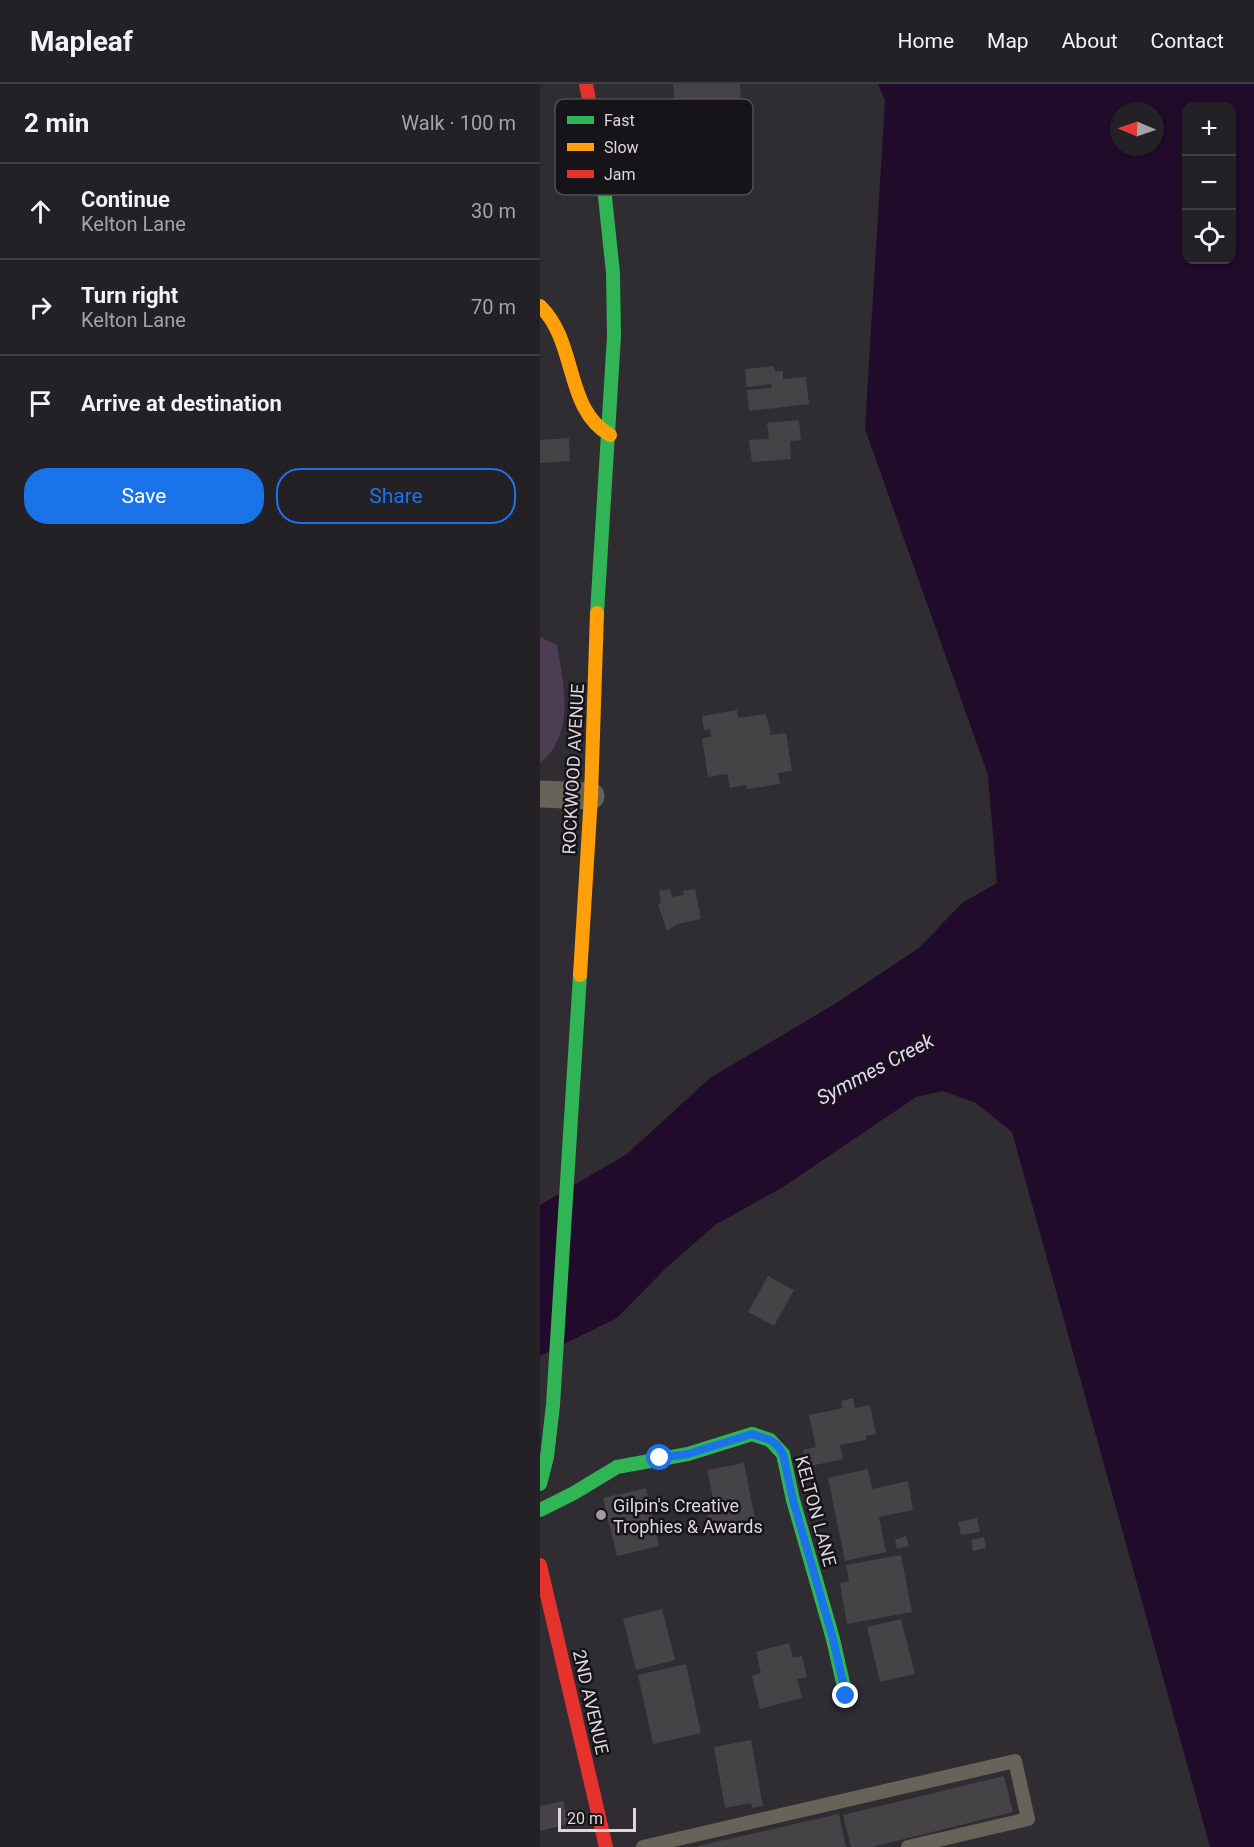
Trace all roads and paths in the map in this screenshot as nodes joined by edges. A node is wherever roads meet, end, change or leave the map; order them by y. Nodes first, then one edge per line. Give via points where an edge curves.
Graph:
1 (586, 84) edge
2 (589, 99) edge
3 (606, 195) edge
4 (540, 306) edge
5 (610, 435) junction
6 (540, 794) edge
7 (591, 796) junction
8 (540, 1484) edge
9 (540, 1510) edge
10 (540, 1565) edge
11 (846, 1696) dead end
12 (606, 1847) edge
13 (643, 1847) edge
14 (908, 1847) edge

1 - 2 main road, ROCKWOOD AVENUE
3 - 5 main road, ROCKWOOD AVENUE via 613,273
4 - 5 main road via 557,329 586,413
5 - 7 main road, ROCKWOOD AVENUE via 597,618
6 - 7 street
7 - 8 main road, ROCKWOOD AVENUE via 553,1405
9 - 11 main road, KELTON LANE via 617,1467 688,1454 752,1434 770,1440 783,1454
10 - 12 main road, 2ND AVENUE
13 - 14 lane via 1015,1761 1028,1819

